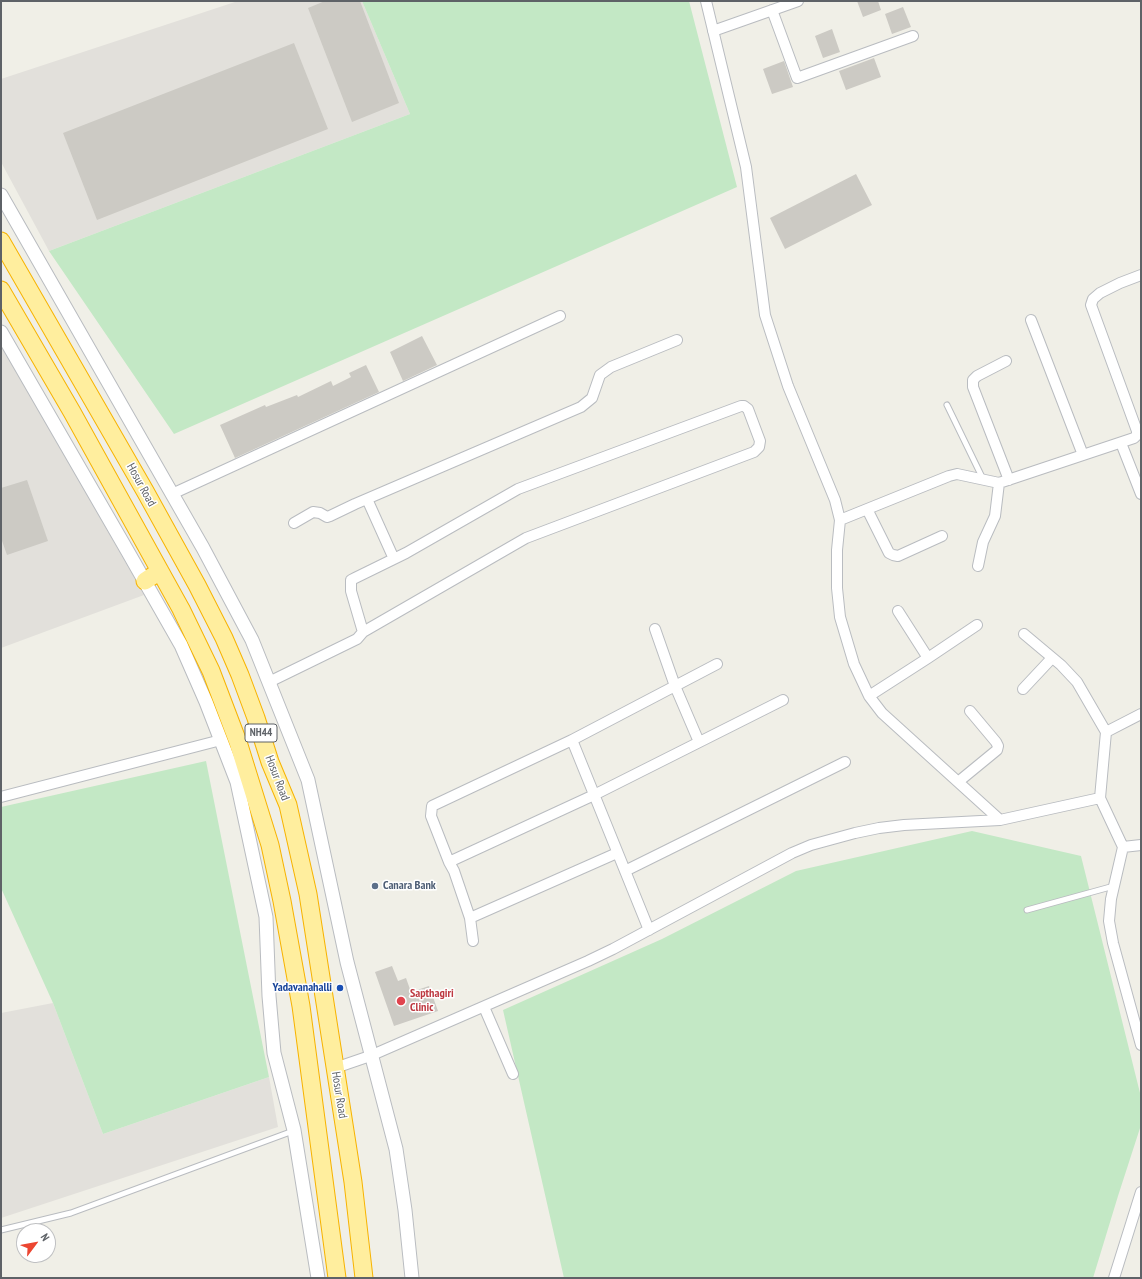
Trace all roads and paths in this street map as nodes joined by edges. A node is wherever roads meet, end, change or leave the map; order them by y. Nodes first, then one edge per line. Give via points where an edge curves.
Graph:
1 (706, 1) edge
2 (798, 1) edge
3 (772, 10) junction
4 (713, 31) junction
5 (913, 36) dead end
6 (1, 195) edge
7 (1, 241) edge
8 (1141, 275) edge
9 (1, 290) edge
10 (560, 316) dead end
11 (1031, 320) dead end
12 (1, 332) edge
13 (677, 340) dead end
14 (1006, 361) dead end
15 (947, 405) dead end
16 (1121, 443) junction
17 (1083, 455) junction
18 (984, 480) junction
19 (1004, 482) junction
20 (172, 494) junction
21 (1141, 494) edge
22 (367, 499) junction
23 (867, 509) junction
24 (840, 520) junction
25 (294, 523) dead end
26 (942, 536) dead end
27 (394, 559) junction
28 (978, 566) dead end
29 (160, 571) junction
30 (145, 581) junction
31 (898, 611) dead end
32 (977, 625) dead end
33 (655, 629) dead end
34 (363, 632) junction
35 (1024, 634) dead end
36 (928, 658) junction
37 (1052, 658) junction
38 (717, 664) dead end
39 (269, 682) junction
40 (675, 686) junction
41 (1023, 689) dead end
42 (869, 696) junction
43 (783, 700) dead end
44 (970, 711) dead end
45 (1141, 714) edge
46 (1106, 732) junction
47 (220, 740) junction
48 (572, 740) junction
49 (699, 742) junction
50 (845, 762) dead end
51 (958, 782) junction
52 (594, 795) junction
53 (1, 797) edge
54 (1100, 798) junction
55 (1000, 820) junction
56 (1141, 845) edge
57 (1123, 847) junction
58 (618, 853) junction
59 (449, 862) junction
60 (625, 871) junction
61 (1114, 886) junction
62 (1027, 910) dead end
63 (470, 918) junction
64 (649, 930) junction
65 (473, 941) dead end
66 (484, 1007) junction
67 (1141, 1045) edge
68 (370, 1056) junction
69 (335, 1068) junction
70 (513, 1074) dead end
71 (294, 1130) junction
72 (1141, 1192) edge
73 (1, 1230) edge
74 (318, 1278) edge
75 (337, 1278) edge
76 (364, 1278) edge
77 (412, 1278) edge
78 (1114, 1278) edge

1 - 4 street
2 - 3 street
3 - 4 street
3 - 5 street via 797,78
4 - 24 street via 746,167 766,315 788,386 835,500
6 - 20 street
7 - 69 highway, Hosur Road / NH44 via 178,552 224,638 240,675 288,805 308,894
8 - 16 street via 1100,293 1091,305 1137,431 1134,438
9 - 29 highway, Hosur Road / NH44
10 - 20 street
11 - 17 street
12 - 30 street
13 - 22 street via 610,367 600,375 592,398 581,407
14 - 19 street via 977,376 972,387
15 - 18 lane
16 - 17 street
16 - 21 street
17 - 19 street
18 - 19 street
18 - 23 street via 957,474
19 - 28 street via 995,516 983,542
20 - 39 street via 252,640
22 - 25 street via 327,517 313,512
22 - 27 street
23 - 24 street
23 - 26 street via 889,553 893,555 898,556
24 - 42 street via 837,588 840,617 854,664
27 - 34 street via 351,580 351,591
27 - 34 street via 518,489 741,406 748,409 760,441 754,452 526,538
29 - 30 highway
29 - 75 highway, Hosur Road / NH44 via 213,678 238,742 270,845 301,1006
30 - 47 street via 181,645
31 - 36 street
32 - 36 street
33 - 40 street
34 - 39 street via 357,639
35 - 37 street
36 - 42 street
37 - 41 street
37 - 46 street via 1077,682
38 - 40 street
39 - 68 street via 308,780
40 - 48 street
40 - 49 street
42 - 51 street via 882,713
43 - 49 street
44 - 51 street via 998,746 997,750
45 - 46 street
46 - 54 street
47 - 53 street
47 - 71 street via 236,782 266,917 274,1053
48 - 52 street
48 - 59 street via 432,806 431,816
49 - 52 street
50 - 60 street
51 - 55 street
52 - 58 street
52 - 59 street
54 - 55 street
54 - 57 street
55 - 64 street via 879,828 811,845
56 - 57 street
57 - 61 street
58 - 60 street
58 - 63 street
59 - 63 street
60 - 64 street
61 - 62 lane
61 - 67 street via 1109,921
63 - 65 street
64 - 66 street via 588,961
66 - 68 street
66 - 70 street
68 - 69 street
68 - 77 street via 396,1149
69 - 76 highway, Hosur Road / NH44 via 353,1182
71 - 73 lane via 71,1213
71 - 74 street
72 - 78 street

